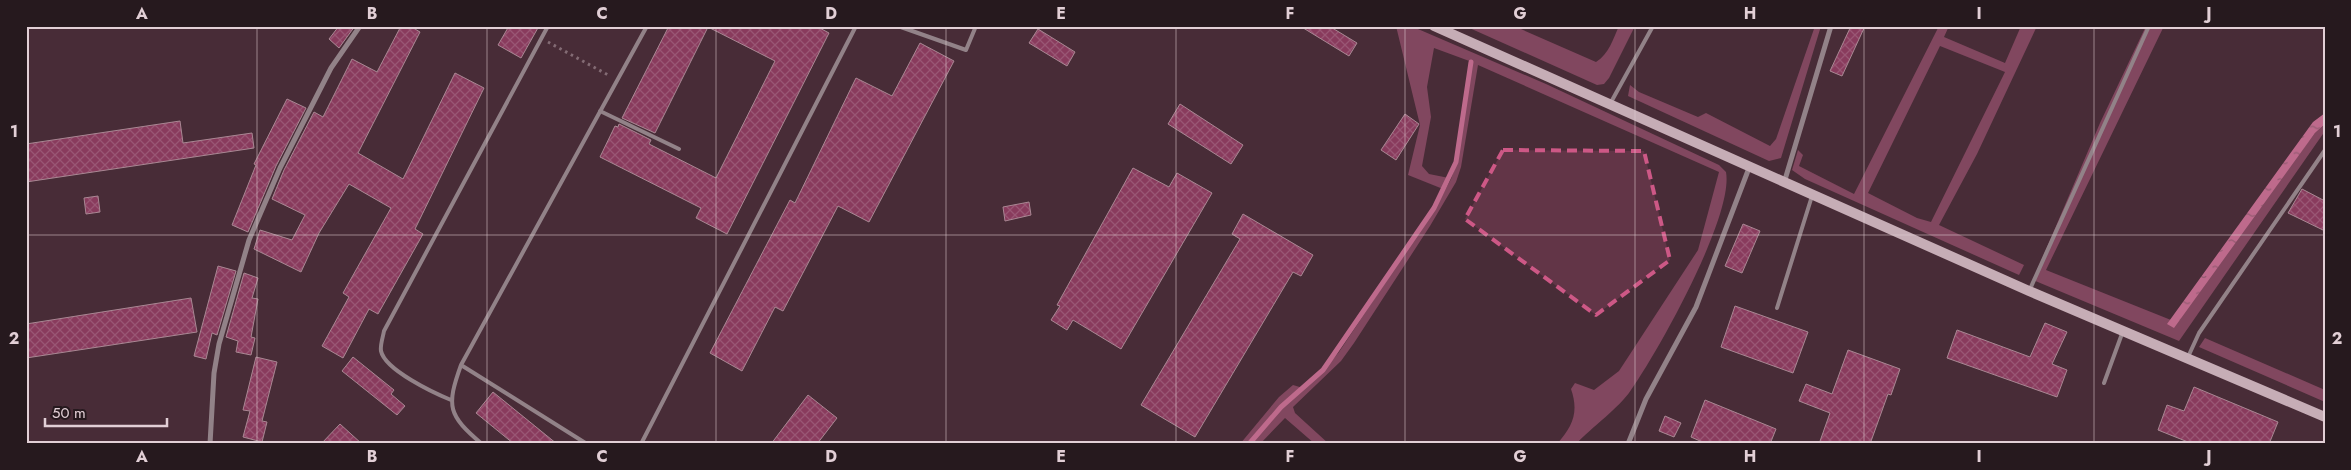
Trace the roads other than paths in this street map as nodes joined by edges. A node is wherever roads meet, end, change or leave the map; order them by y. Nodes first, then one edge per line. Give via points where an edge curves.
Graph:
1 (360, 26) edge
2 (548, 26) edge
3 (647, 26) edge
4 (856, 26) edge
5 (898, 26) edge
6 (976, 26) edge
7 (1434, 26) edge
8 (1652, 26) edge
9 (1831, 26) edge
10 (2148, 26) edge
11 (1610, 104) junction
12 (600, 111) junction
13 (679, 149) dead end
14 (2325, 150) edge
15 (1749, 168) junction
16 (1784, 183) junction
17 (1812, 196) junction
18 (2029, 292) junction
19 (1776, 308) dead end
20 (2123, 332) junction
21 (2188, 358) junction
22 (461, 364) junction
23 (2104, 383) dead end
24 (452, 400) junction
25 (2325, 417) edge
26 (210, 444) edge
27 (482, 444) edge
28 (587, 444) edge
29 (641, 444) edge
30 (1628, 444) edge

1 - 26 street via 332,68 280,168 249,240 214,373
2 - 24 lane via 384,331 381,351 386,360 421,387
3 - 12 lane
4 - 29 lane
5 - 6 lane via 966,50
7 - 11 street
8 - 11 lane
9 - 16 street
10 - 18 lane
11 - 15 street
12 - 13 lane
12 - 22 lane
14 - 21 lane via 2199,333
15 - 16 street
15 - 30 street via 1696,307 1646,399
16 - 17 street
17 - 18 street
17 - 19 lane
18 - 20 street
20 - 21 street
20 - 23 lane
21 - 25 street
22 - 24 lane
22 - 28 lane
24 - 27 lane via 461,426

